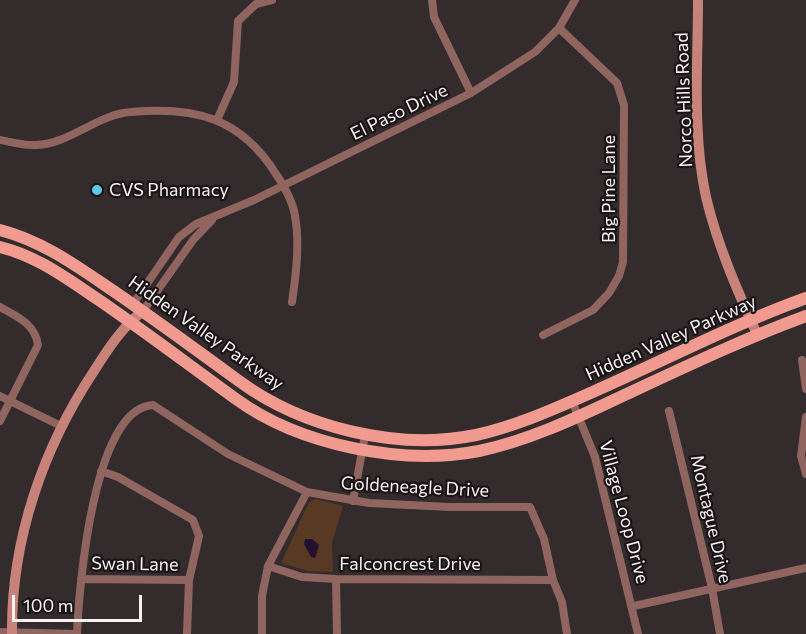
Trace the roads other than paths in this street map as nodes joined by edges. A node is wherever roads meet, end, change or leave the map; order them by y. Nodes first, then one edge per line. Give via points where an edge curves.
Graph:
1 (272, 0) edge
2 (432, 0) edge
3 (575, 0) edge
4 (698, 0) edge
5 (559, 28) junction
6 (471, 93) junction
7 (218, 120) junction
8 (0, 140) edge
9 (283, 186) junction
10 (213, 219) junction
11 (0, 230) edge
12 (0, 246) edge
13 (806, 298) edge
14 (292, 302) dead end
15 (0, 307) edge
16 (138, 308) junction
17 (806, 316) edge
18 (130, 321) junction
19 (751, 321) junction
20 (758, 334) junction
21 (543, 335) dead end
22 (802, 360) dead end
23 (806, 389) edge
24 (0, 396) edge
25 (11, 401) junction
26 (572, 401) junction
27 (669, 411) dead end
28 (579, 417) junction
29 (806, 417) edge
30 (0, 421) edge
31 (61, 426) junction
32 (365, 435) junction
33 (362, 450) junction
34 (102, 471) junction
35 (806, 474) edge
36 (307, 492) junction
37 (352, 501) junction
38 (268, 566) junction
39 (806, 568) edge
40 (81, 579) junction
41 (336, 579) junction
42 (189, 580) junction
43 (553, 580) junction
44 (712, 588) junction
45 (634, 606) junction
46 (0, 632) edge
47 (12, 633) edge
48 (77, 634) edge
49 (187, 634) edge
50 (262, 634) edge
51 (337, 634) edge
52 (567, 634) edge
53 (638, 634) edge
54 (720, 634) edge

1 - 7 street via 256,4 238,21 234,82
2 - 6 street via 434,17
3 - 5 street, El Paso Drive
4 - 19 main road, Norco Hills Road via 698,137 702,173 722,249
5 - 6 street, El Paso Drive via 535,52
5 - 21 street, Big Pine Lane via 617,83 624,105 623,262 609,293 593,310
6 - 9 street, El Paso Drive
7 - 8 street via 188,111 128,112 37,146
7 - 9 street via 261,151
9 - 10 street, El Paso Drive
9 - 14 street via 295,214
10 - 16 street, El Paso Drive
10 - 16 street, El Paso Drive via 196,224 179,237
11 - 16 main road, Hidden Valley Parkway via 18,234 62,255
12 - 18 main road, Hidden Valley Parkway via 54,270
13 - 19 main road, Hidden Valley Parkway
15 - 25 street via 27,323 36,332 38,345
16 - 18 main road
16 - 32 main road, Hidden Valley Parkway via 256,394 309,418
17 - 20 main road, Hidden Valley Parkway
18 - 31 main road
18 - 33 main road, Hidden Valley Parkway via 248,408 321,440
19 - 20 main road, Norco Hills Road
19 - 26 main road, Hidden Valley Parkway
20 - 28 main road, Hidden Valley Parkway
22 - 23 street
24 - 25 street
25 - 30 street
25 - 31 street
26 - 28 street, Village Loop Drive
26 - 32 main road, Hidden Valley Parkway via 530,419 475,435 425,439
27 - 44 street, Montague Drive
28 - 33 main road, Hidden Valley Parkway via 536,435 478,451 424,455
28 - 45 street, Village Loop Drive via 595,456
29 - 35 street via 801,456
31 - 47 main road via 38,479 23,539
32 - 33 street
33 - 37 street
34 - 36 street, Goldeneagle Drive via 131,412 142,405 153,405 228,454
34 - 40 street via 87,526
34 - 42 street via 194,520 199,536
36 - 37 street, Goldeneagle Drive
36 - 38 street
37 - 43 street, Goldeneagle Drive via 530,507 544,539
38 - 41 street, Falconcrest Drive via 302,577
38 - 50 street via 262,596
39 - 44 street
40 - 42 street, Swan Lane
40 - 48 street
41 - 43 street, Falconcrest Drive
41 - 51 street
42 - 49 street
43 - 52 street via 562,602
44 - 45 street
44 - 54 street, Montague Drive
45 - 53 street, Village Loop Drive
46 - 47 street
47 - 48 street

